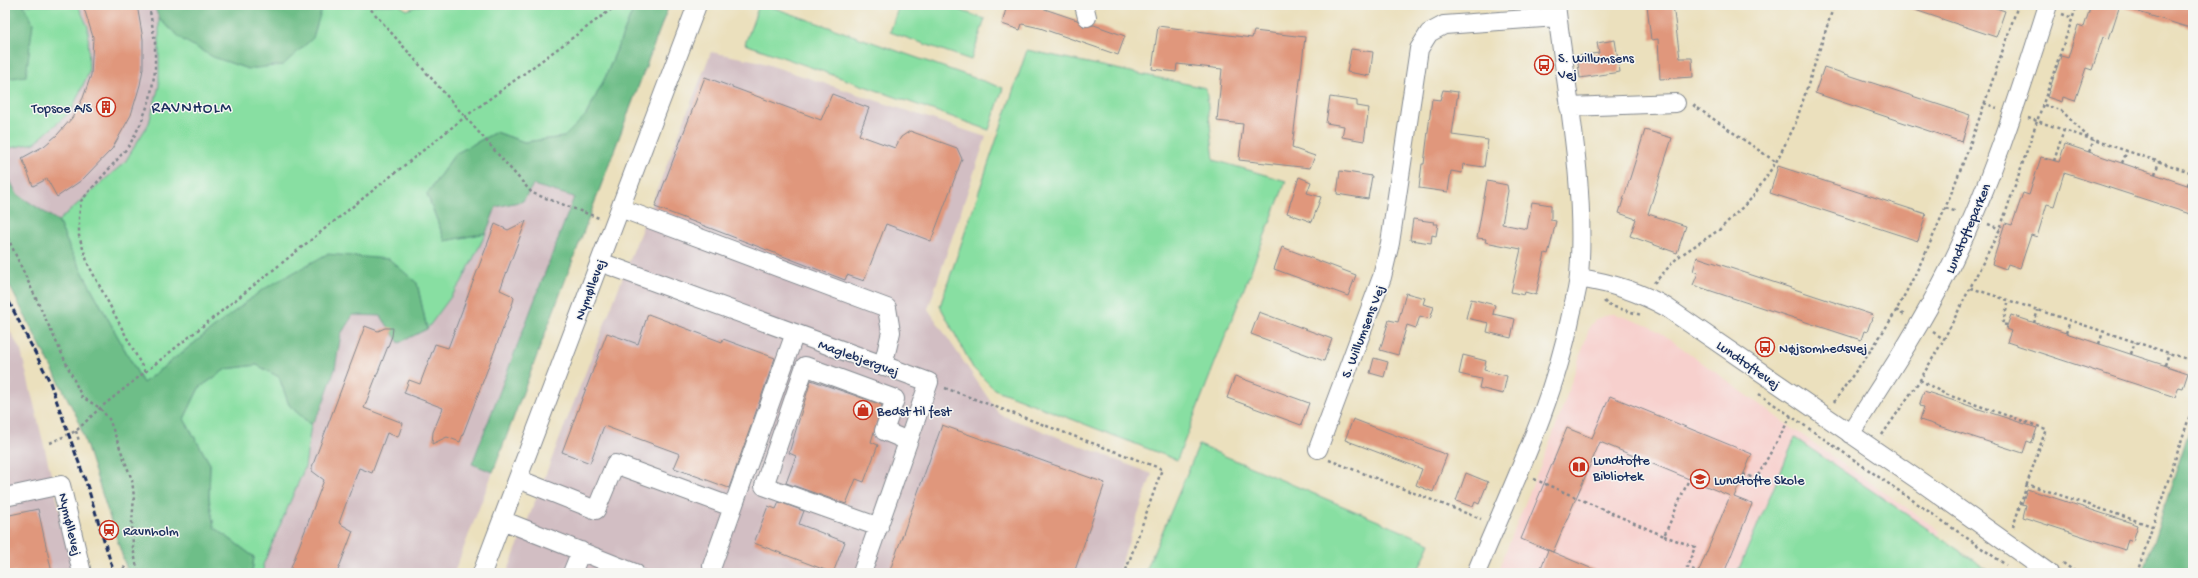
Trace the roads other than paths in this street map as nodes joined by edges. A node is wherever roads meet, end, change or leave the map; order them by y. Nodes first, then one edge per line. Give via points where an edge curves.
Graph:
1 (697, 5) edge
2 (2048, 5) edge
3 (1556, 11) edge
4 (1676, 103) road end
5 (1569, 107) junction
6 (617, 216) junction
7 (600, 262) junction
8 (1579, 278) junction
9 (795, 333) junction
10 (883, 366) junction
11 (1850, 434) junction
12 (908, 441) junction
13 (1318, 449) road end
14 (518, 479) junction
15 (5, 497) edge
16 (732, 507) junction
17 (502, 520) junction
18 (878, 527) junction
19 (581, 552) junction
20 (712, 566) dead end
21 (82, 573) edge
22 (482, 573) edge
23 (572, 573) edge
24 (635, 573) edge
25 (862, 573) edge
26 (1476, 573) edge
27 (2049, 573) edge

1 - 6 street, Nymøllevej
2 - 11 street, Lundtofteparken via 2013,113 1954,259 1920,324
3 - 5 street
3 - 13 street, S. Willumsens Vej via 1444,25 1429,33 1419,49 1390,243 1382,277
4 - 5 street
5 - 8 street via 1580,202
6 - 7 street, Nymøllevej
6 - 10 street via 887,308 891,332
7 - 9 street, Maglebjergvej
7 - 14 street, Nymøllevej
8 - 11 street, Lundtoftevej via 1607,282 1644,294 1689,322
8 - 26 street via 1565,346 1536,434
9 - 10 street, Maglebjergvej
9 - 16 street
10 - 12 street, Maglebjergvej via 929,382
11 - 27 street, Lundtoftevej
12 - 18 street
12 - 18 street via 884,431 895,399 806,366 764,486
14 - 16 street via 596,510 615,464
14 - 17 street, Nymøllevej
15 - 21 street, Nymøllevej via 61,485
16 - 20 street
17 - 19 street
17 - 22 street, Nymøllevej
18 - 25 street
19 - 23 street
19 - 24 street

